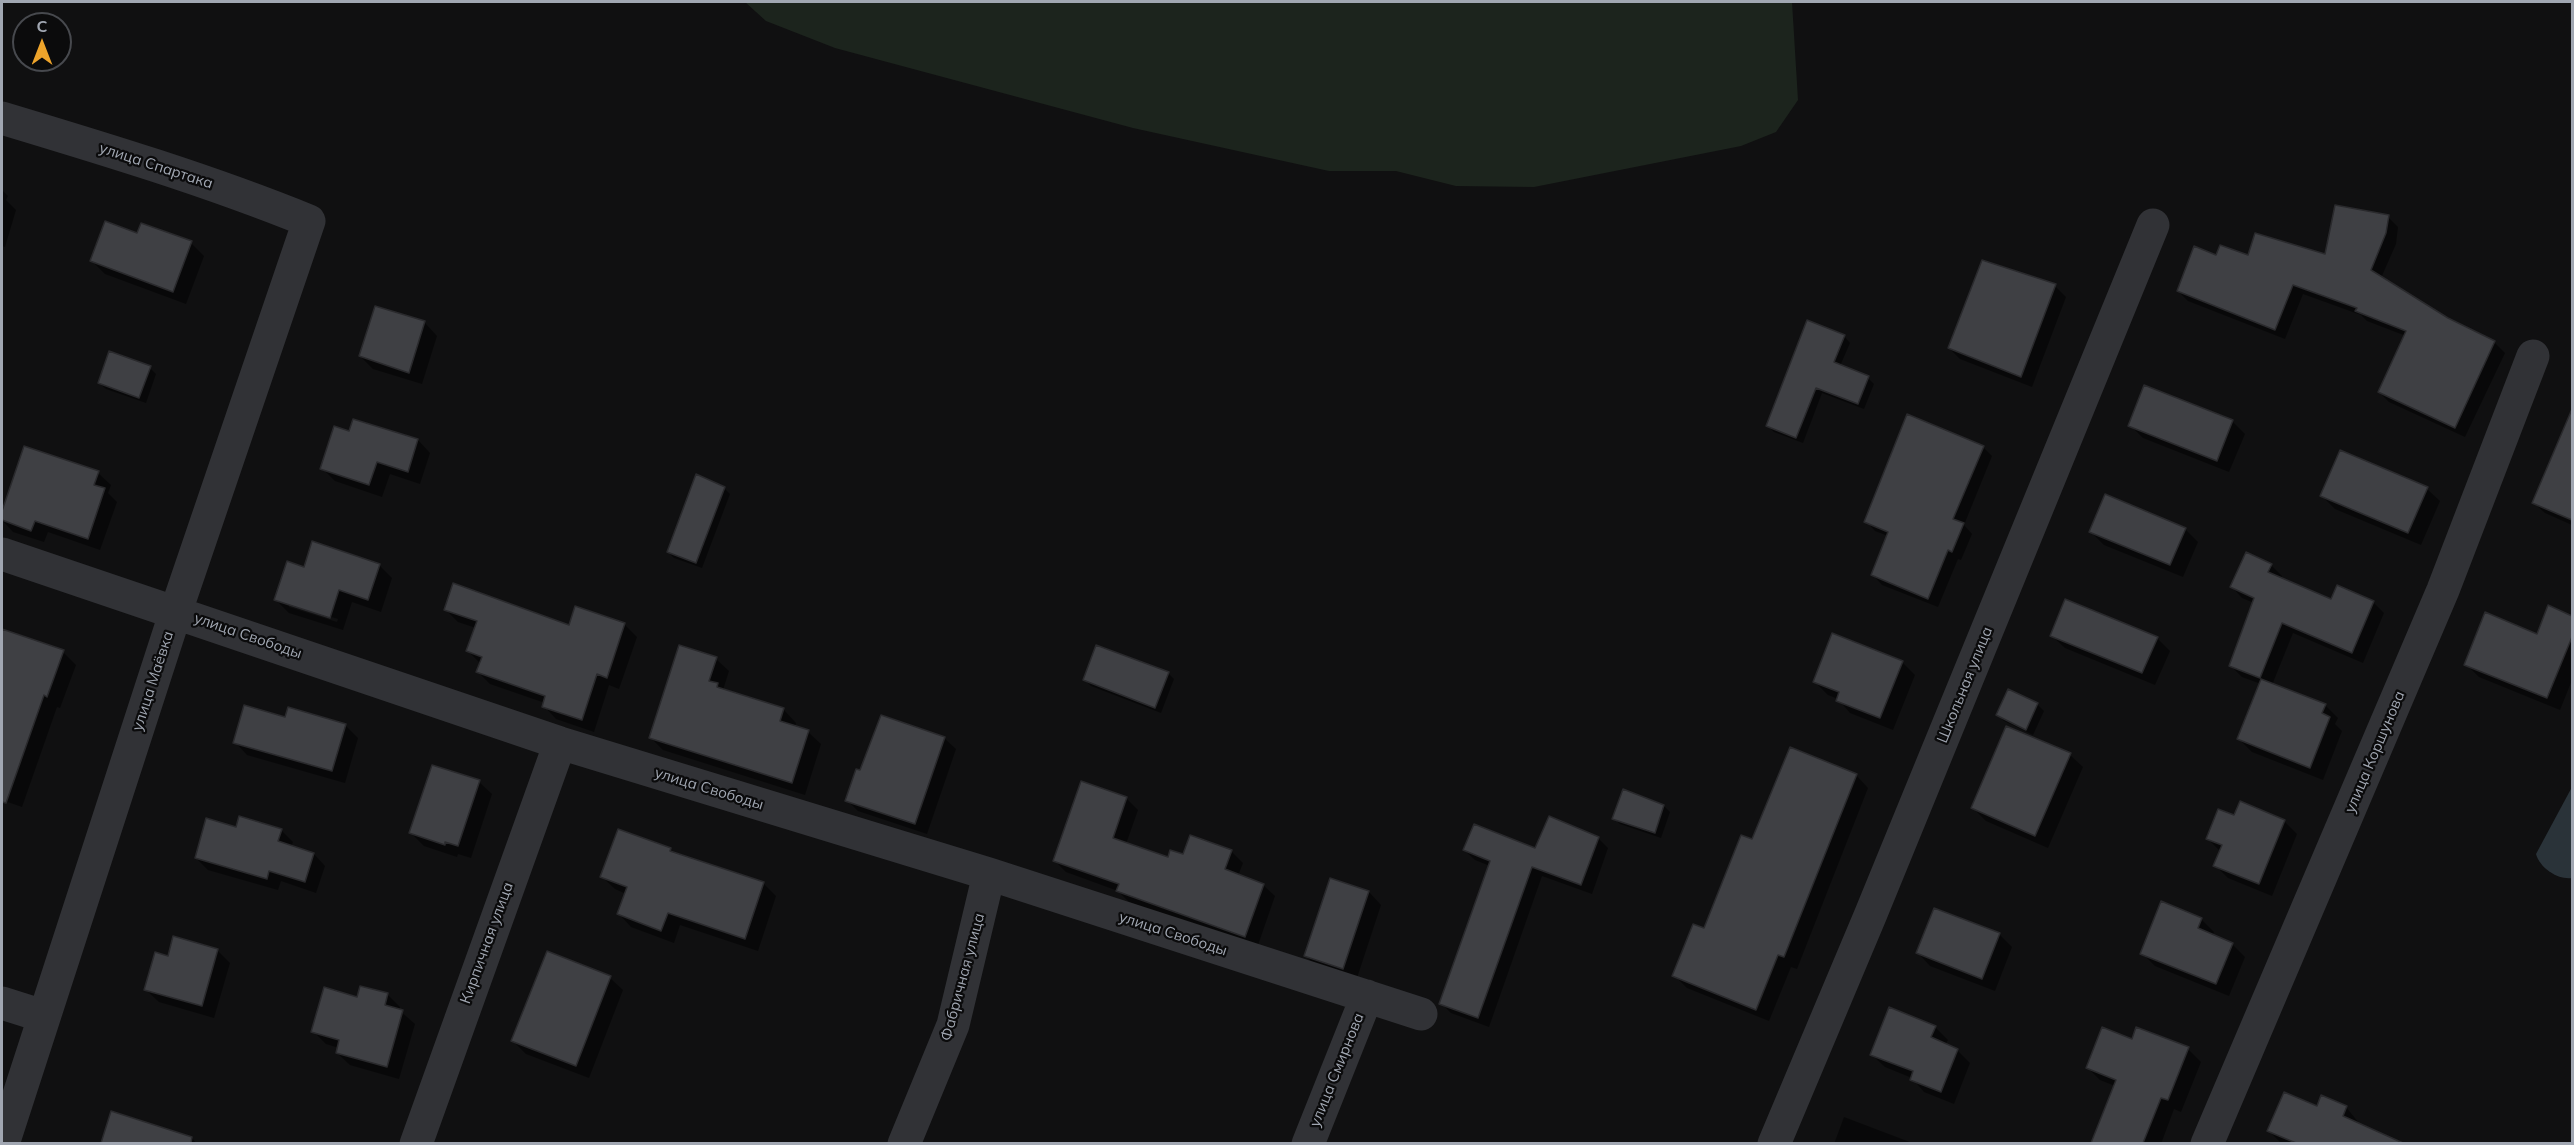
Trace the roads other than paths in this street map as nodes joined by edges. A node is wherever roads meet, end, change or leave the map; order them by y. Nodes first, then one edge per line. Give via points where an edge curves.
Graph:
1 (2, 118) edge
2 (309, 221) joint
3 (2152, 225) dead end
4 (2533, 356) dead end
5 (2, 554) edge
6 (176, 611) junction
7 (560, 743) junction
8 (989, 874) junction
9 (1367, 996) junction
10 (2, 1003) edge
11 (1420, 1014) dead end
12 (43, 1016) junction
13 (3, 1143) edge
14 (416, 1143) edge
15 (904, 1143) edge
16 (1308, 1143) edge
17 (1774, 1143) edge
18 (2207, 1143) edge

1 - 2 street, улица Спартака via 146,161
2 - 6 street, улица Маёвка
3 - 17 street, Школьная улица
4 - 18 street, улица Коршунова via 2443,590
5 - 6 street, улица Свободы
6 - 7 street, улица Свободы
6 - 12 street, улица Маёвка
7 - 8 street, улица Свободы
7 - 14 street, Кирпичная улица
8 - 9 street, улица Свободы
8 - 15 street, Фабричная улица via 953,1025
9 - 11 street, улица Свободы
9 - 16 street, улица Смирнова
10 - 12 street
12 - 13 street, улица Маёвка

